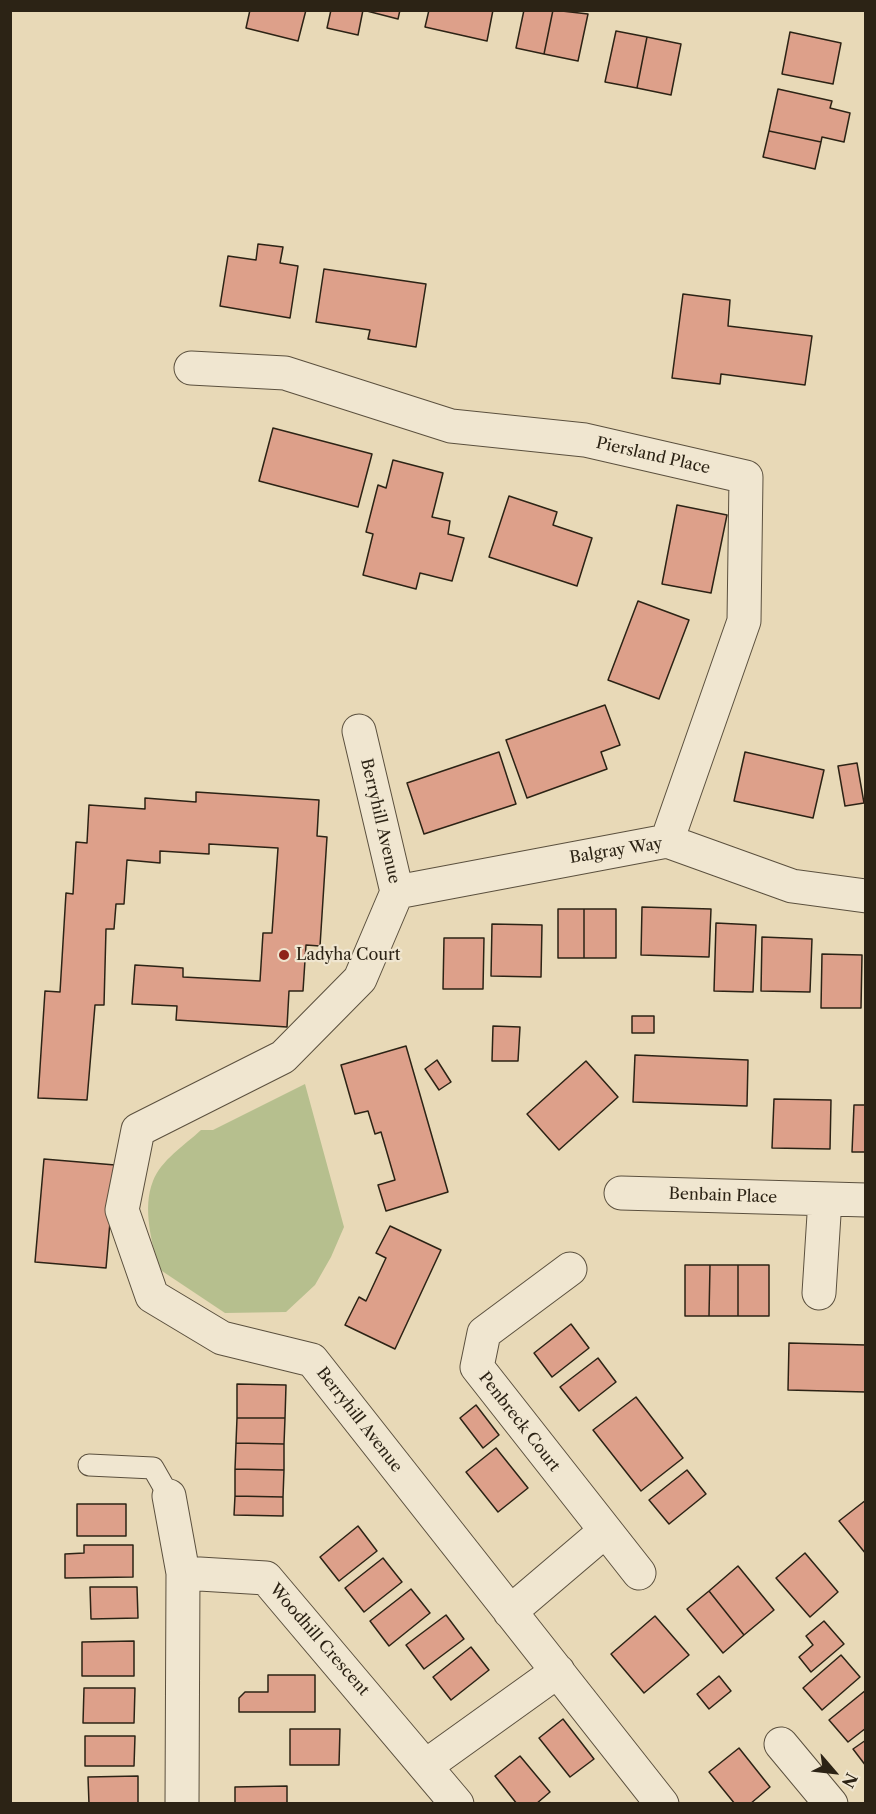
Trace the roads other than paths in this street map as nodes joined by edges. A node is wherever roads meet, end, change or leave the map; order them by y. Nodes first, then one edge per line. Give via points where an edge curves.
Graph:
1 (191, 368) dead end
2 (359, 731) dead end
3 (667, 841) junction
4 (397, 892) junction
5 (866, 896) edge
6 (621, 1193) dead end
7 (825, 1199) junction
8 (866, 1200) edge
9 (570, 1269) dead end
10 (819, 1293) dead end
11 (88, 1465) dead end
12 (169, 1496) joint
13 (604, 1532) junction
14 (183, 1573) junction
15 (639, 1574) dead end
16 (510, 1612) junction
17 (558, 1671) junction
18 (781, 1744) dead end
19 (427, 1765) junction
20 (182, 1803) edge
21 (457, 1803) edge
22 (662, 1803) edge
23 (831, 1803) edge

1 - 3 street, Piersland Place via 285,373 451,426 585,440 746,477 744,621
2 - 4 street, Berryhill Avenue
3 - 4 street, Balgray Way
3 - 5 street, Balgray Way via 792,886
4 - 16 street, Berryhill Avenue via 360,979 284,1057 138,1130 122,1210 152,1296 222,1338 312,1360
6 - 7 street, Benbain Place
7 - 8 street, Benbain Place
7 - 10 street
9 - 13 street, Penbreck Court via 484,1333 477,1368
11 - 12 lane via 153,1468
12 - 14 street
13 - 15 street, Penbreck Court
13 - 16 street
14 - 19 street, Woodhill Crescent via 266,1578
14 - 20 street
16 - 17 street, Berryhill Avenue
17 - 19 street
17 - 22 street, Berryhill Avenue
18 - 23 street
19 - 21 street, Woodhill Crescent

